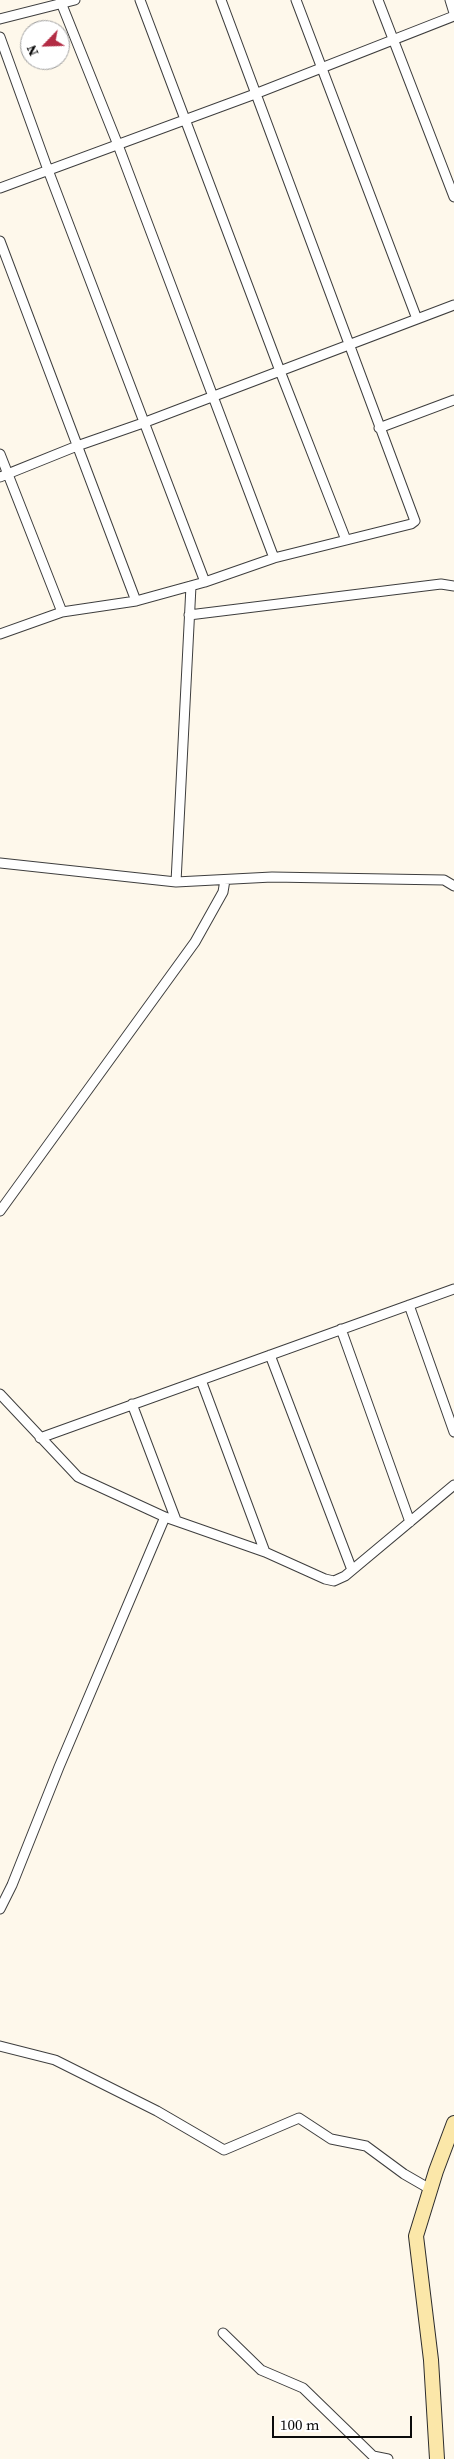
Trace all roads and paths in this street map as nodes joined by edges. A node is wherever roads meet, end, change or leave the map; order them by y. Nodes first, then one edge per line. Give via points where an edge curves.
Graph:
1 (75, 0) edge
2 (140, 0) edge
3 (221, 0) edge
4 (296, 0) edge
5 (378, 0) edge
6 (450, 0) edge
7 (61, 2) edge
8 (454, 15) edge
9 (0, 19) edge
10 (0, 37) edge
11 (393, 40) junction
12 (320, 69) junction
13 (255, 94) junction
14 (186, 119) junction
15 (118, 145) junction
16 (48, 170) junction
17 (0, 188) edge
18 (454, 197) edge
19 (0, 241) edge
20 (454, 304) edge
21 (417, 319) junction
22 (348, 345) junction
23 (280, 371) junction
24 (211, 396) junction
25 (454, 400) edge
26 (143, 423) junction
27 (379, 428) junction
28 (76, 446) junction
29 (0, 454) edge
30 (4, 476) edge
31 (346, 540) junction
32 (274, 558) junction
33 (205, 582) junction
34 (191, 586) junction
35 (454, 586) edge
36 (136, 601) junction
37 (62, 612) junction
38 (189, 615) junction
39 (0, 634) edge
40 (0, 863) edge
41 (224, 880) junction
42 (176, 882) junction
43 (454, 886) edge
44 (0, 1211) edge
45 (454, 1289) edge
46 (410, 1305) junction
47 (341, 1330) junction
48 (270, 1355) junction
49 (201, 1380) junction
50 (0, 1394) edge
51 (132, 1404) junction
52 (454, 1432) edge
53 (40, 1438) junction
54 (454, 1485) edge
55 (165, 1517) junction
56 (176, 1520) junction
57 (410, 1522) junction
58 (265, 1552) junction
59 (352, 1570) junction
60 (0, 1909) edge
61 (0, 2046) edge
62 (454, 2123) edge
63 (430, 2189) junction
64 (223, 2333) dead end
65 (388, 2459) edge
66 (437, 2459) edge

1 - 7 street
2 - 14 street
3 - 13 street
4 - 12 street
5 - 11 street
6 - 8 street
7 - 9 street
7 - 15 street
8 - 11 street
10 - 16 street
11 - 12 street
11 - 18 street
12 - 13 street
12 - 21 street
13 - 14 street
13 - 22 street
14 - 15 street
14 - 23 street
15 - 16 street
15 - 24 street
16 - 17 street
16 - 26 street
19 - 28 street
20 - 21 street
21 - 22 street
22 - 23 street
22 - 27 street
23 - 24 street
23 - 31 street
24 - 26 street
24 - 32 street
25 - 27 street
26 - 28 street
26 - 33 street
27 - 31 street via 415,521
28 - 30 street
28 - 36 street
29 - 30 street
30 - 37 street
31 - 32 street
32 - 33 street
33 - 34 street
34 - 36 street
34 - 38 street
35 - 38 street via 441,584
36 - 37 street
37 - 39 street
38 - 42 street
40 - 42 street
41 - 42 street
41 - 43 street via 272,877 444,880
41 - 44 street via 223,892 195,942
45 - 46 street
46 - 47 street
46 - 52 street
47 - 48 street
47 - 57 street
48 - 49 street
48 - 59 street
49 - 51 street
49 - 58 street
50 - 53 street
51 - 53 street
51 - 56 street
53 - 55 street via 78,1477
54 - 57 street
55 - 56 street
55 - 60 street
56 - 58 street
57 - 59 street
58 - 59 street via 334,1581
61 - 63 street via 55,2060 157,2111 224,2150 299,2118 331,2139 366,2146
62 - 63 street
63 - 66 street via 416,2236 431,2360
64 - 65 street via 261,2370 303,2388 373,2456

